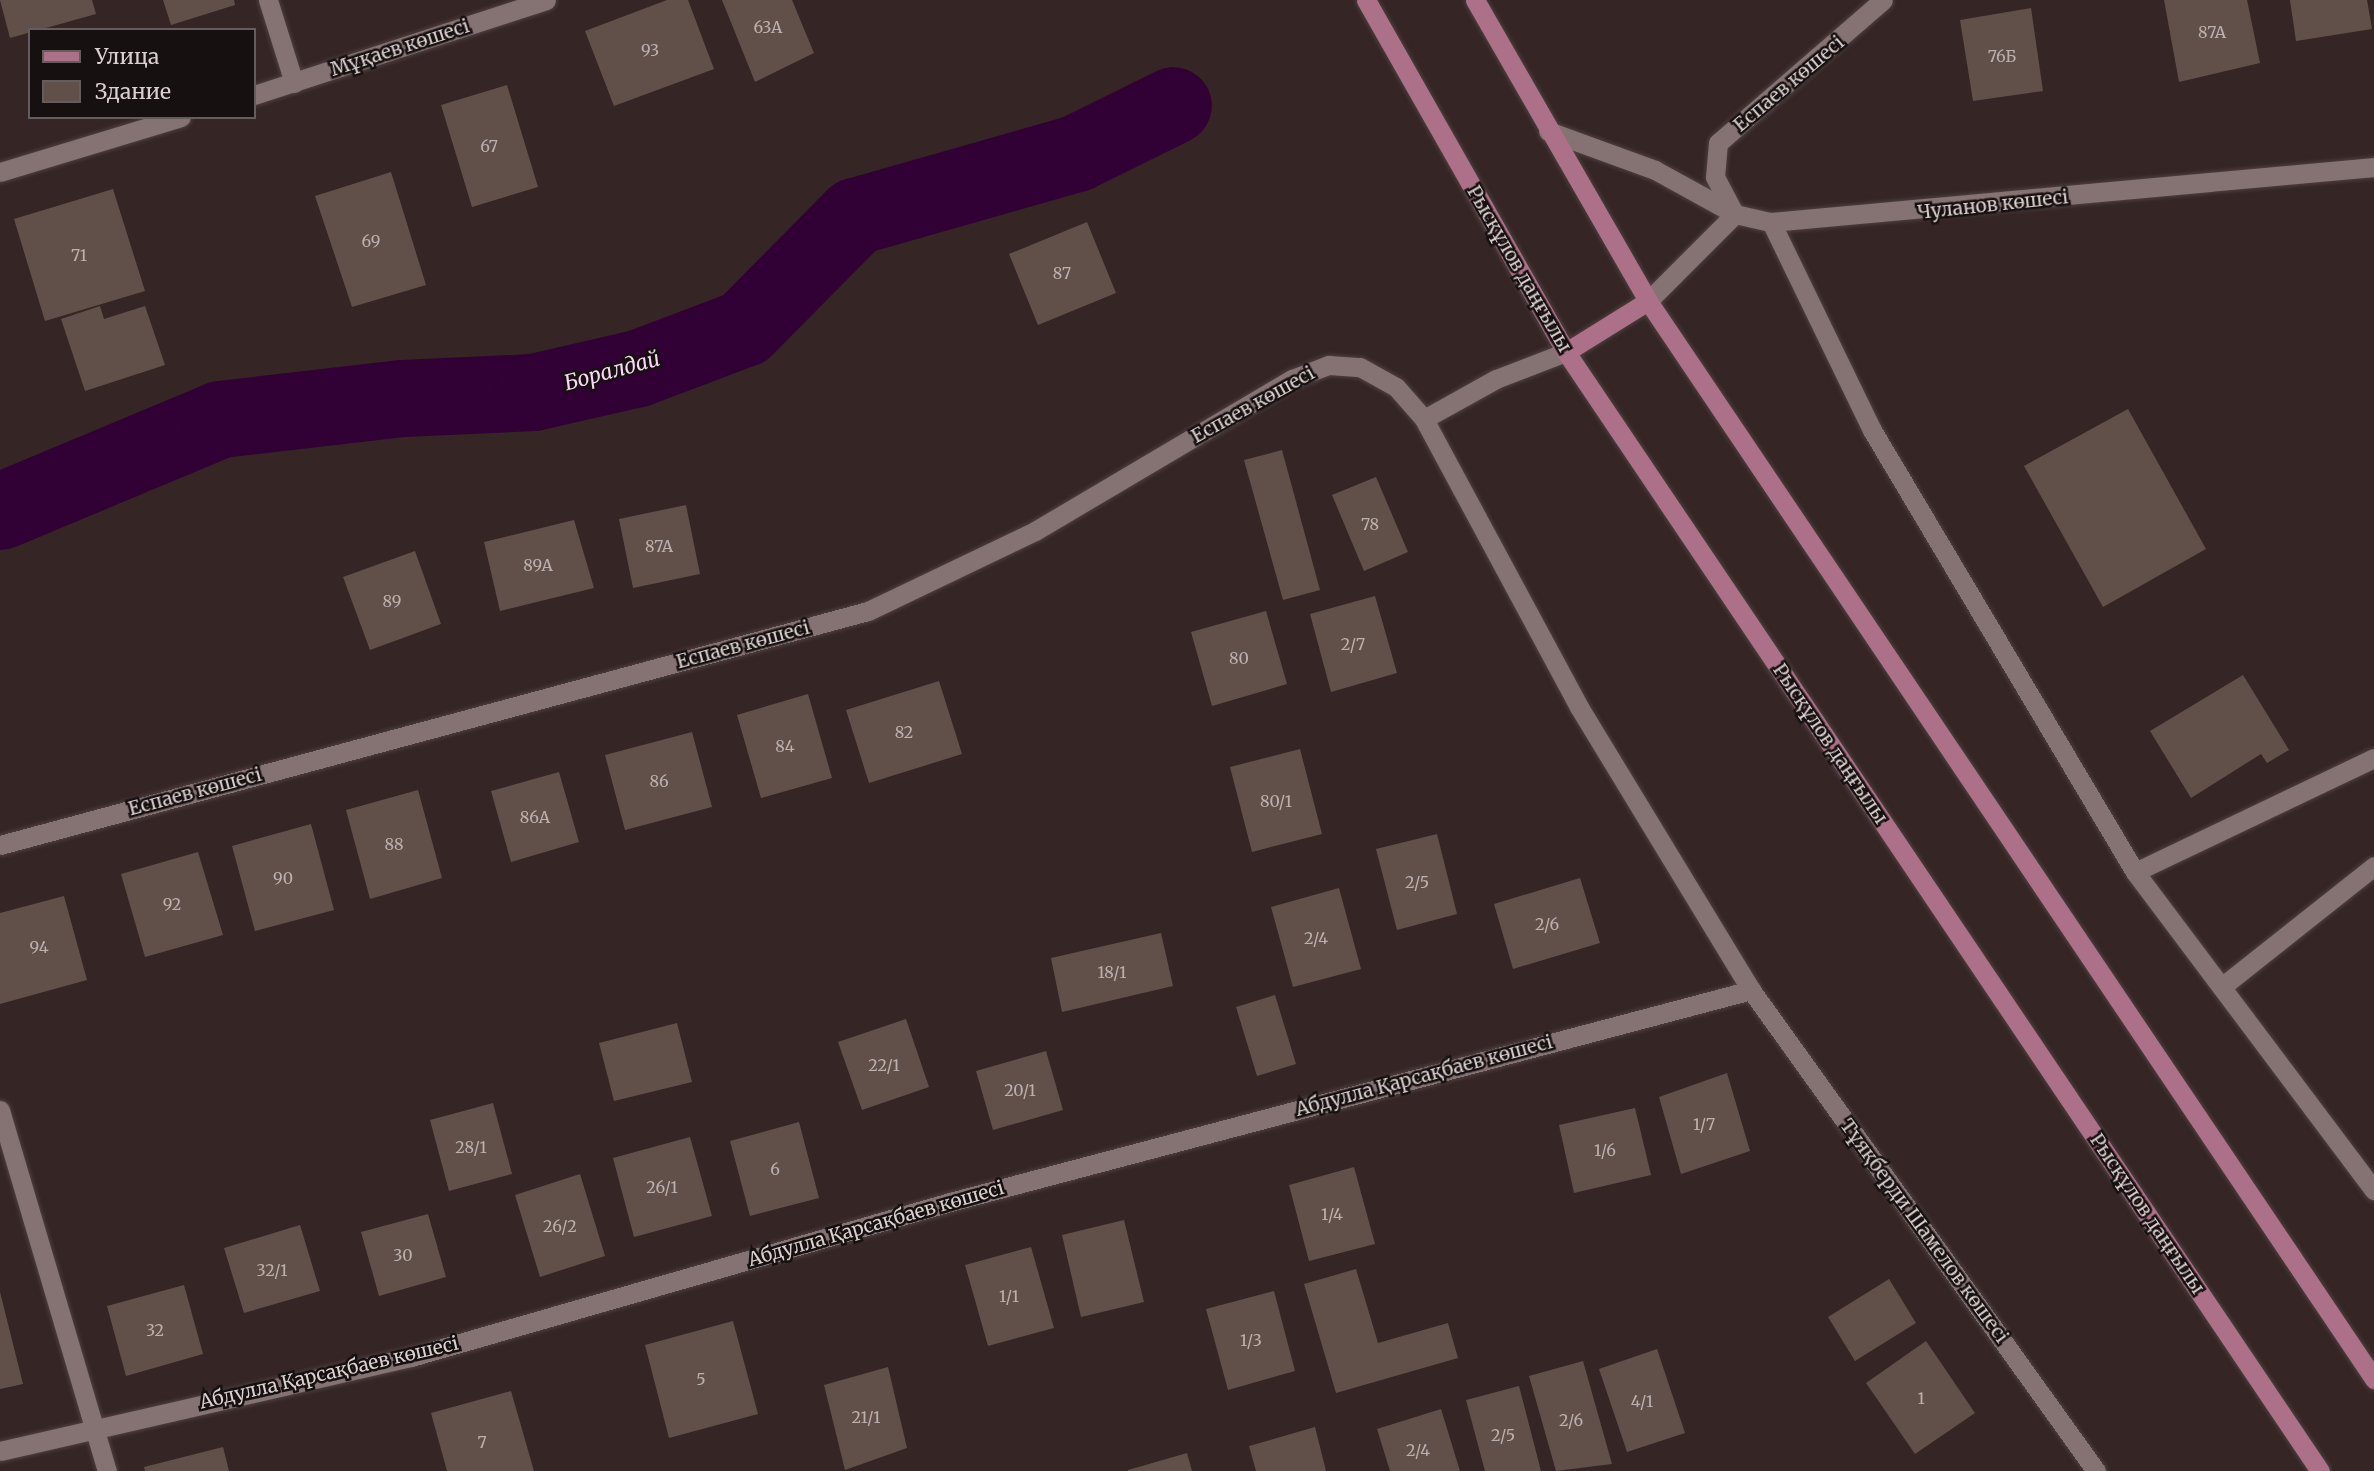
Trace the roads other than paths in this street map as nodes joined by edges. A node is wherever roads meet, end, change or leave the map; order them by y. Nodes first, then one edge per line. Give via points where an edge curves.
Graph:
1 (268, 0) edge
2 (546, 0) edge
3 (1366, 0) edge
4 (1475, 0) edge
5 (1883, 0) edge
6 (294, 83) junction
7 (256, 94) edge
8 (174, 119) edge
9 (1548, 131) junction
10 (2374, 167) edge
11 (0, 172) edge
12 (1735, 214) junction
13 (1771, 222) junction
14 (1648, 301) junction
15 (1566, 352) junction
16 (1424, 419) junction
17 (2374, 758) edge
18 (0, 845) edge
19 (2374, 866) edge
20 (2135, 872) junction
21 (2224, 985) junction
22 (1751, 990) junction
23 (0, 1110) edge
24 (2374, 1190) edge
25 (2374, 1379) edge
26 (93, 1426) junction
27 (0, 1451) edge
28 (107, 1471) edge
29 (2096, 1471) edge
30 (2320, 1471) edge

1 - 6 street
2 - 6 street, Мұқаев көшесі
3 - 15 main road, Рысқұлов даңғылы
4 - 9 main road
5 - 12 street, Еспаев көшесі via 1718,143 1715,177
6 - 7 street, Мұқаев көшесі
8 - 11 street
9 - 12 street, Чуланов көшесі via 1655,170
9 - 14 main road
10 - 13 street, Чуланов көшесі
12 - 13 street, Чуланов көшесі
12 - 14 street
13 - 20 street via 1872,430
14 - 15 main road
14 - 25 main road
15 - 16 street via 1496,379
15 - 30 main road, Рысқұлов даңғылы
16 - 18 street, Еспаев көшесі via 1396,387 1360,367 1329,365 1292,379 1035,531 868,611
16 - 22 street, Еспаев көшесі via 1579,706
17 - 20 street
19 - 21 street
20 - 21 street
21 - 24 street
22 - 26 street, Абдулла Қарсақбаев көшесі via 950,1202 411,1357
22 - 29 street, Тұяқберди Шамелов көшесі
23 - 26 street
26 - 27 street, Абдулла Қарсақбаев көшесі
26 - 28 street

